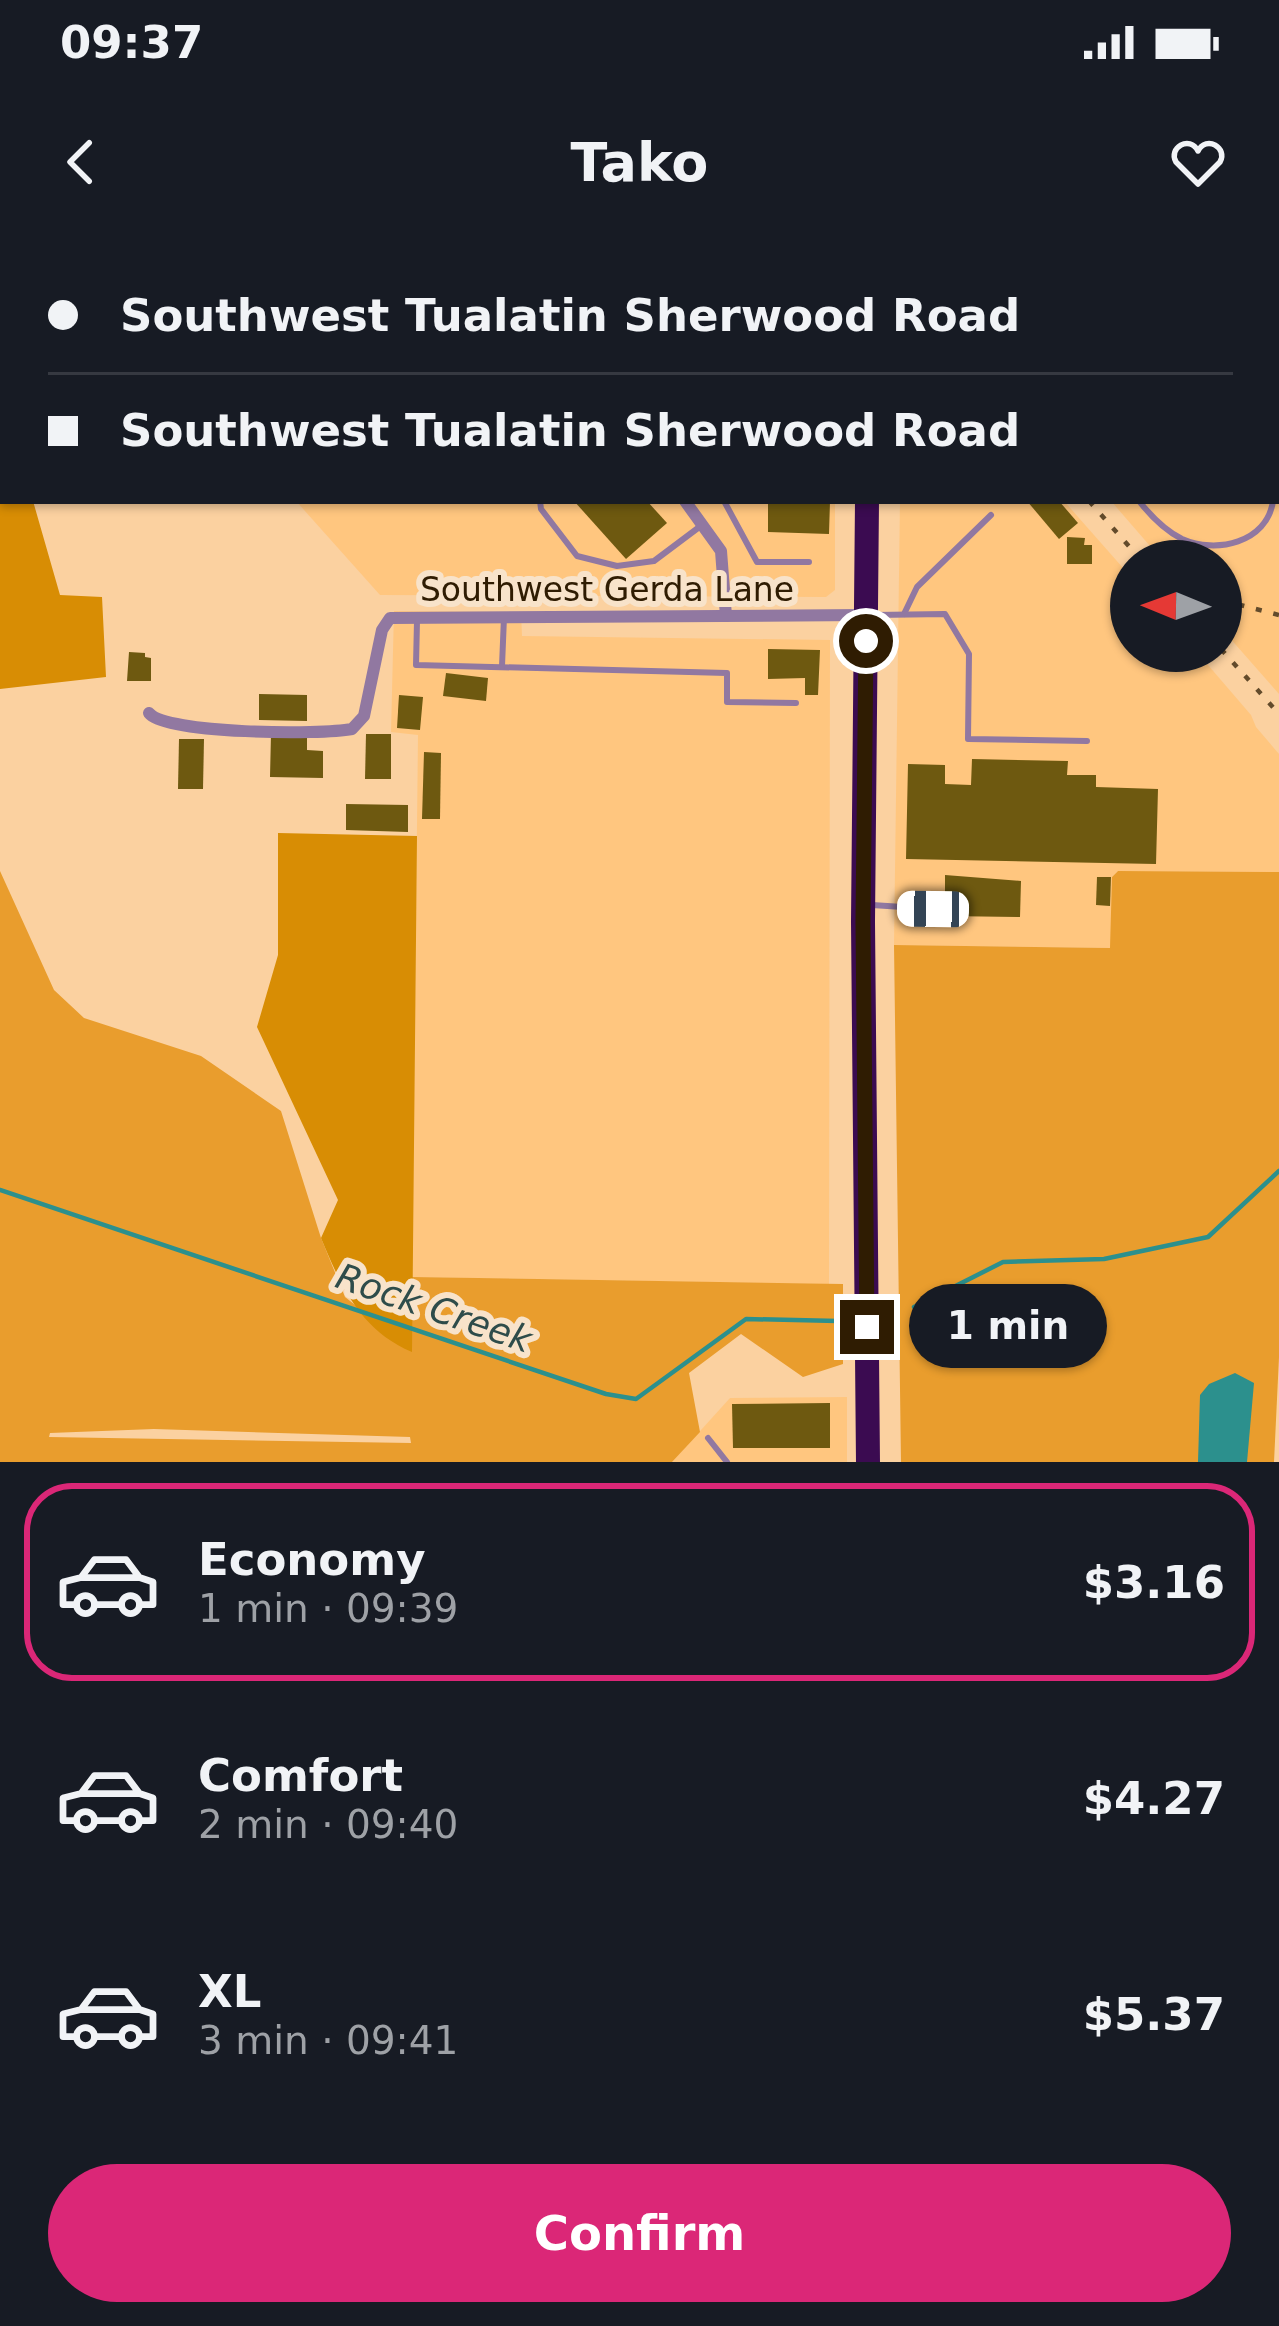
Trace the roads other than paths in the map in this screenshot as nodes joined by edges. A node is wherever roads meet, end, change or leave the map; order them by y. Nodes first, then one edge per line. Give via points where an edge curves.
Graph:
1 (540, 504) edge
2 (687, 504) edge
3 (726, 504) edge
4 (867, 504) edge
5 (1142, 504) edge
6 (1272, 504) edge
7 (991, 515) dead end
8 (702, 525) junction
9 (809, 562) dead end
10 (904, 614) junction
11 (866, 615) junction
12 (726, 616) junction
13 (417, 617) junction
14 (504, 617) junction
15 (502, 666) junction
16 (796, 703) dead end
17 (149, 713) dead end
18 (1088, 741) dead end
19 (863, 904) junction
20 (933, 909) dead end
21 (708, 1438) dead end
22 (727, 1462) edge
23 (868, 1462) edge

1 - 8 lane via 577,556 617,566 654,561
2 - 8 street
3 - 9 lane via 757,562
4 - 11 highway
5 - 6 lane via 1179,538 1206,546 1237,543 1260,529
7 - 10 lane via 917,587
8 - 12 street via 722,551
10 - 11 lane
10 - 18 lane via 945,614 969,654 968,739
11 - 12 street, Southwest Gerda Lane
11 - 19 highway
12 - 14 street, Southwest Gerda Lane
13 - 14 street, Southwest Gerda Lane
13 - 15 lane via 416,665
13 - 17 street, Southwest Gerda Lane via 390,617 382,630 364,716 352,729 197,729
14 - 15 lane
15 - 16 lane via 727,673 728,702
19 - 20 lane
19 - 23 highway
21 - 22 lane

